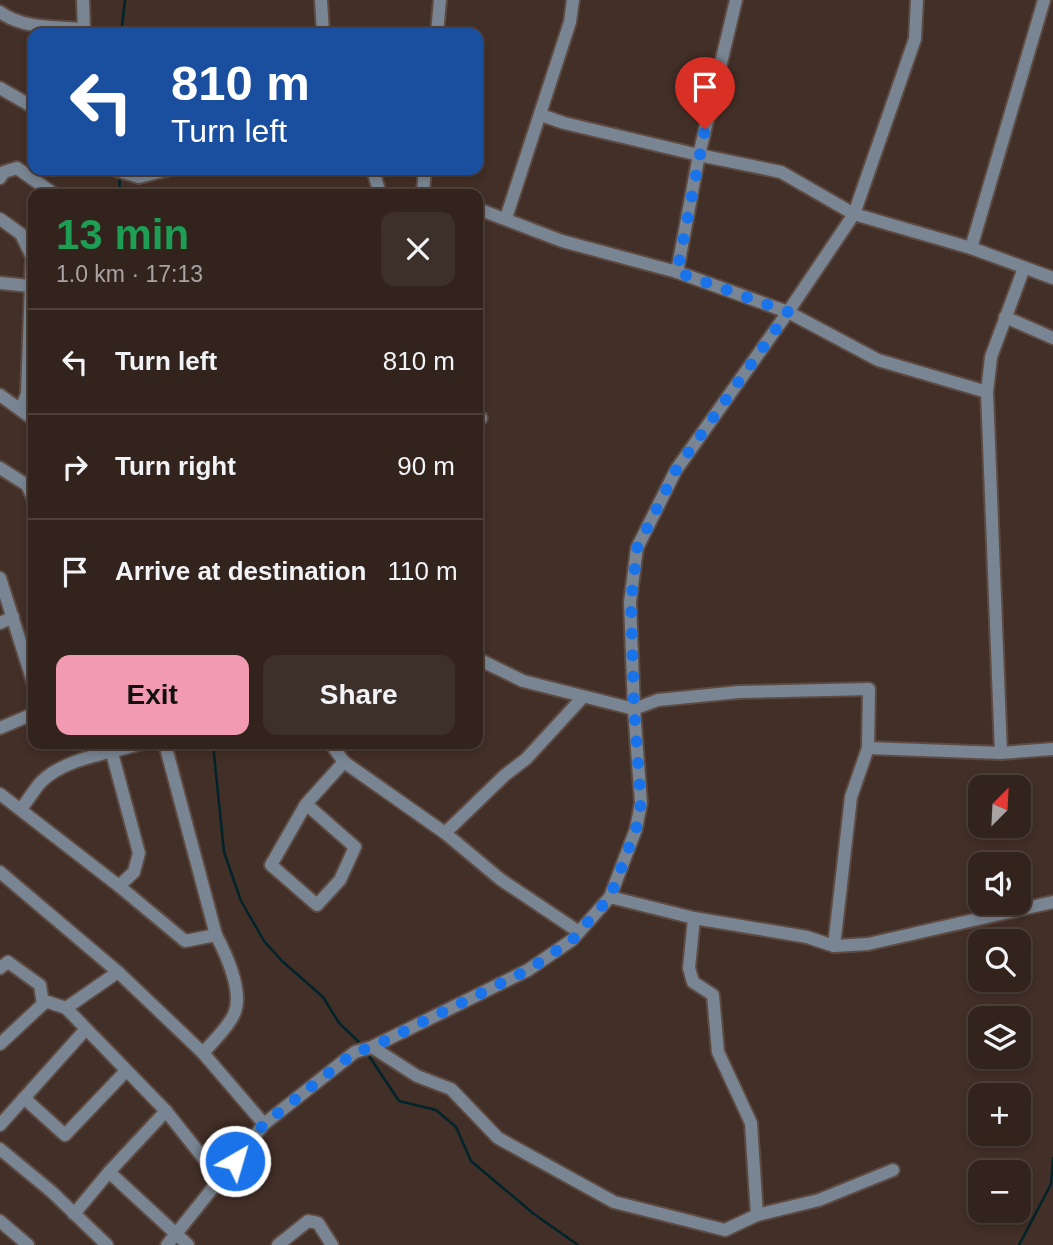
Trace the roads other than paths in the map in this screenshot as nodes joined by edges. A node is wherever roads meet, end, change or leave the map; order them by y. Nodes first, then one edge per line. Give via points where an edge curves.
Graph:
1 (83, 0) edge
2 (321, 0) edge
3 (440, 0) edge
4 (573, 0) edge
5 (736, 0) edge
6 (917, 0) edge
7 (1044, 0) edge
8 (0, 12) edge
9 (54, 28) edge
10 (85, 28) edge
11 (323, 28) edge
12 (437, 28) edge
13 (0, 88) edge
14 (28, 104) edge
15 (541, 115) junction
16 (699, 155) junction
17 (0, 178) edge
18 (47, 189) edge
19 (483, 211) edge
20 (854, 214) junction
21 (506, 218) junction
22 (0, 219) edge
23 (971, 248) junction
24 (28, 249) edge
25 (1024, 268) junction
26 (677, 272) junction
27 (1053, 278) edge
28 (0, 283) edge
29 (28, 286) edge
30 (788, 312) junction
31 (1005, 317) junction
32 (1053, 338) edge
33 (28, 358) edge
34 (988, 392) junction
35 (0, 395) edge
36 (21, 410) junction
37 (28, 415) edge
38 (0, 468) edge
39 (28, 487) edge
40 (0, 578) edge
41 (13, 617) junction
42 (0, 623) edge
43 (483, 661) edge
44 (28, 666) edge
45 (583, 697) junction
46 (634, 709) junction
47 (28, 715) edge
48 (0, 728) edge
49 (869, 748) junction
50 (124, 749) edge
51 (166, 749) edge
52 (335, 749) edge
53 (1053, 749) edge
54 (112, 753) junction
55 (1000, 753) junction
56 (344, 762) junction
57 (0, 794) edge
58 (306, 804) junction
59 (21, 809) junction
60 (445, 833) junction
61 (1, 873) edge
62 (119, 886) junction
63 (610, 897) junction
64 (1053, 902) edge
65 (694, 918) junction
66 (579, 932) junction
67 (216, 935) junction
68 (834, 946) junction
69 (0, 968) edge
70 (118, 972) junction
71 (43, 1004) junction
72 (66, 1008) junction
73 (86, 1029) junction
74 (0, 1044) edge
75 (372, 1047) junction
76 (203, 1053) junction
77 (126, 1072) junction
78 (24, 1098) junction
79 (166, 1111) junction
80 (264, 1124) junction
81 (0, 1125) edge
82 (0, 1149) edge
83 (893, 1171) dead end
84 (109, 1172) junction
85 (220, 1179) junction
86 (74, 1214) junction
87 (757, 1215) junction
88 (0, 1221) edge
89 (176, 1233) junction
90 (28, 1245) edge
91 (107, 1245) edge
92 (167, 1245) edge
93 (188, 1245) edge
94 (278, 1245) edge
95 (332, 1245) edge

1 - 10 street
2 - 11 street
3 - 12 street
4 - 15 street
5 - 16 street
6 - 20 street via 915,39
7 - 23 street
8 - 9 street via 10,19
13 - 14 street
15 - 16 street
15 - 21 street
16 - 20 street via 781,172
16 - 26 street
17 - 18 street via 17,168
19 - 21 street
20 - 23 street
20 - 30 street
21 - 26 street via 562,241
22 - 24 street via 21,234
23 - 25 street
25 - 27 street
25 - 31 street
26 - 30 street
28 - 29 street
30 - 34 street via 878,360
30 - 46 street via 676,470 637,548 631,603
31 - 32 street
31 - 34 street via 991,357
33 - 36 street via 27,394
34 - 55 street
35 - 36 street
36 - 37 street
38 - 39 street
40 - 41 street
41 - 42 street
41 - 44 street
43 - 45 street via 523,681
45 - 46 street
45 - 60 street via 526,759
46 - 49 street via 658,700 739,692 869,689
46 - 63 street via 641,803
47 - 48 street
49 - 55 street
49 - 68 street via 851,797
50 - 54 street
51 - 67 street
52 - 56 street
53 - 55 street
54 - 59 street via 75,761 42,780
54 - 62 street via 139,853 134,872
56 - 58 street
56 - 60 street
57 - 59 street
58 - 58 street via 271,865 317,905 341,880 355,847
59 - 62 street
60 - 66 street via 500,879
61 - 70 street
62 - 67 street via 185,941
63 - 65 street
63 - 66 street
64 - 68 street via 868,944
65 - 68 street via 807,937
65 - 87 street via 689,968 693,982 713,995 718,1052 751,1123
66 - 75 street via 528,970
67 - 76 street via 230,961 237,1002 234,1015
69 - 71 street via 8,962 40,985
70 - 72 street
70 - 76 street
71 - 72 street
71 - 74 street
72 - 73 street
73 - 77 street
73 - 78 street
75 - 80 street via 355,1052
75 - 87 street via 417,1076 451,1089 498,1138 614,1202 725,1230
76 - 80 street
77 - 78 street via 65,1135
77 - 79 street
78 - 81 street
79 - 84 street
79 - 85 street
80 - 85 street
82 - 86 street
83 - 87 street via 820,1200
84 - 86 street
84 - 89 street
85 - 89 street
86 - 91 street
88 - 90 street
89 - 92 street
89 - 93 street
94 - 95 street via 309,1221 318,1223

